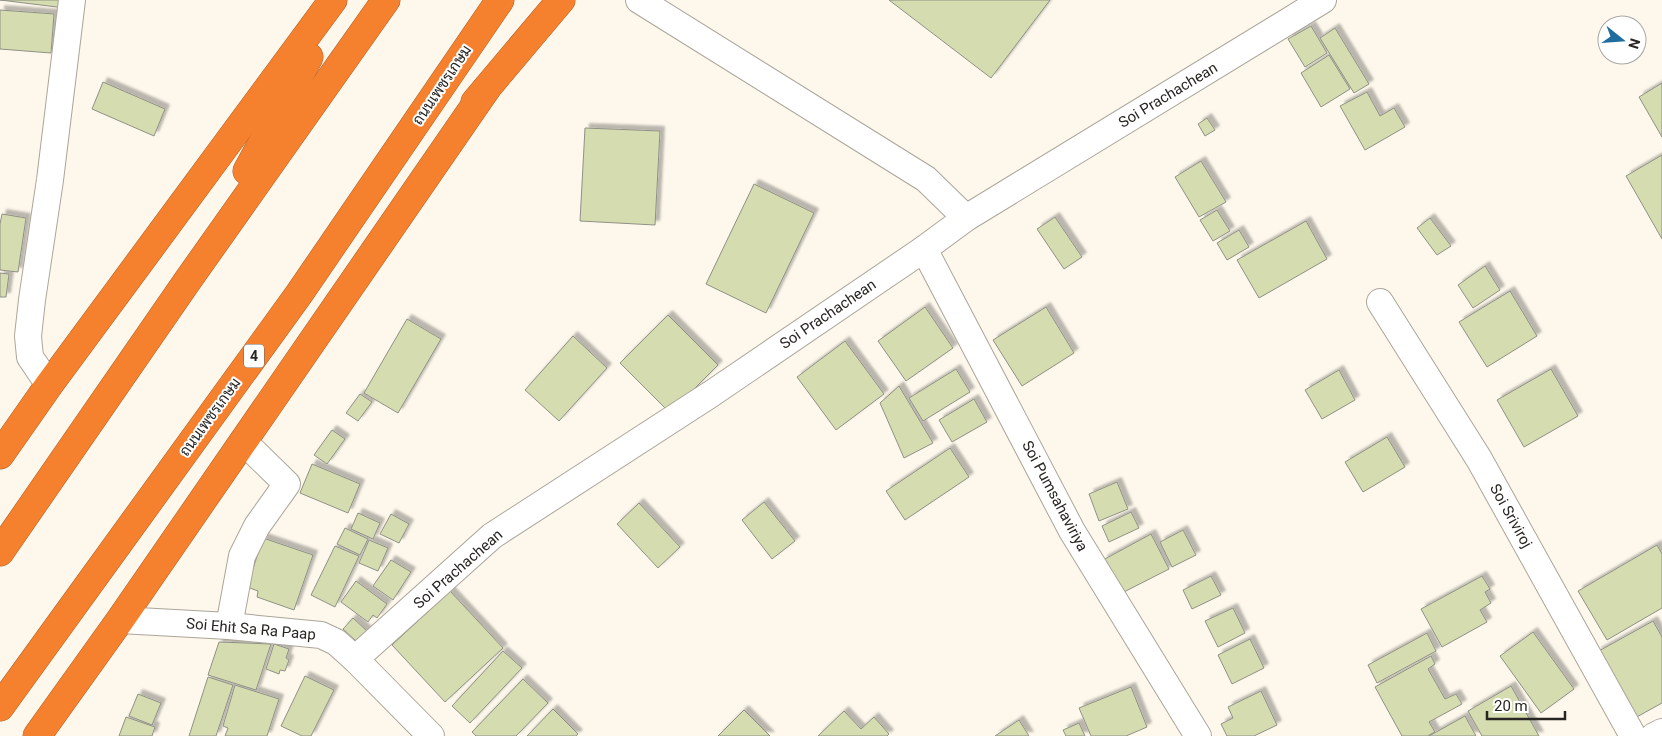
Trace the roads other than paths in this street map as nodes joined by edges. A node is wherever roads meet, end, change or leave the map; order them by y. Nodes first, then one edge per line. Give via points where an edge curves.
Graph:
1 (72, 0) edge
2 (333, 0) edge
3 (339, 0) edge
4 (386, 0) edge
5 (500, 0) edge
6 (561, 0) edge
7 (639, 0) edge
8 (1323, 0) edge
9 (487, 88) junction
10 (966, 218) junction
11 (924, 249) junction
12 (188, 280) junction
13 (299, 294) junction
14 (1380, 302) dead end
15 (49, 385) junction
16 (243, 441) junction
17 (0, 455) edge
18 (0, 552) edge
19 (120, 620) junction
20 (229, 626) junction
21 (356, 659) junction
22 (0, 707) edge
23 (1662, 732) edge
24 (37, 736) edge
25 (431, 736) edge
26 (1198, 736) edge
27 (1634, 736) edge
28 (1654, 736) edge

1 - 15 street via 28,336 30,357
2 - 15 highway
3 - 12 highway
4 - 12 highway
5 - 13 highway, ถนนเพชรเกษม / 4
6 - 9 highway
7 - 10 street via 926,180
8 - 10 street, Soi Prachachean
9 - 13 highway
9 - 16 highway
10 - 11 street, Soi Prachachean
11 - 21 street, Soi Prachachean via 711,394 492,536
11 - 26 street, Soi Pumsahaviriya via 1072,531
12 - 18 highway
13 - 22 highway, ถนนเพชรเกษม / 4
14 - 27 street, Soi Sriviroj via 1479,459
15 - 17 highway
16 - 19 highway
16 - 20 street via 286,484 257,526 242,556
19 - 20 street, Soi Ehit Sa Ra Paap
19 - 24 highway
20 - 21 street, Soi Ehit Sa Ra Paap via 321,635 336,642
21 - 25 street, Soi Ehit Sa Ra Paap
23 - 28 street

